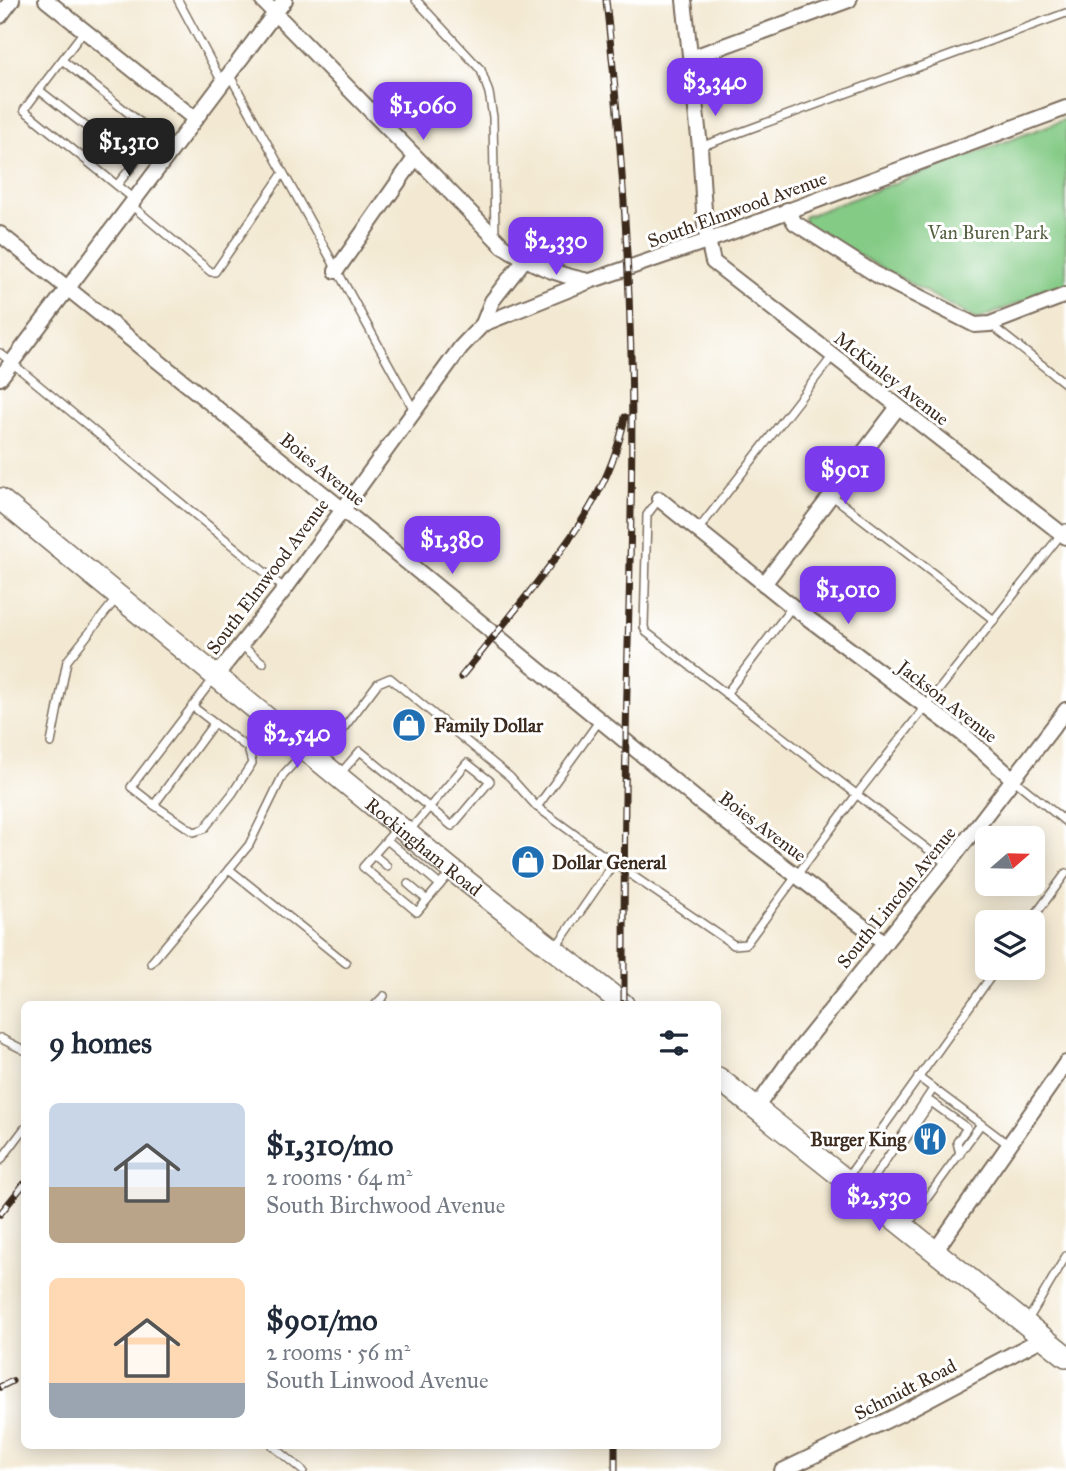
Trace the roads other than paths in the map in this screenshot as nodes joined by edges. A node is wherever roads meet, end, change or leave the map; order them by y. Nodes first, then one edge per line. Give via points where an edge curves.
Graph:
1 (12, 0) edge
2 (46, 0) edge
3 (178, 0) edge
4 (262, 0) edge
5 (285, 0) edge
6 (416, 0) edge
7 (684, 0) edge
8 (849, 0) edge
9 (274, 13) junction
10 (1066, 13) edge
11 (0, 16) edge
12 (84, 30) junction
13 (691, 58) junction
14 (62, 60) junction
15 (226, 77) junction
16 (39, 90) junction
17 (1066, 108) edge
18 (195, 119) junction
19 (700, 147) junction
20 (415, 158) junction
21 (134, 164) junction
22 (283, 173) junction
23 (117, 185) junction
24 (133, 202) junction
25 (788, 210) junction
26 (0, 234) edge
27 (495, 239) junction
28 (707, 242) junction
29 (525, 260) junction
30 (336, 271) junction
31 (590, 281) junction
32 (67, 288) junction
33 (1066, 295) edge
34 (483, 324) junction
35 (990, 324) junction
36 (832, 357) junction
37 (6, 358) edge
38 (0, 377) edge
39 (1066, 384) edge
40 (898, 407) junction
41 (414, 411) junction
42 (831, 495) junction
43 (659, 499) joint
44 (5, 506) edge
45 (342, 509) junction
46 (698, 530) junction
47 (1064, 533) edge
48 (764, 584) junction
49 (285, 589) junction
50 (119, 596) junction
51 (793, 607) junction
52 (994, 620) junction
53 (241, 645) junction
54 (263, 663) dead end
55 (215, 677) junction
56 (726, 694) junction
57 (192, 706) junction
58 (926, 707) junction
59 (1066, 710) edge
60 (600, 720) junction
61 (214, 723) junction
62 (51, 743) dead end
63 (312, 756) junction
64 (338, 777) junction
65 (1013, 779) junction
66 (857, 794) junction
67 (154, 805) junction
68 (431, 807) junction
69 (537, 807) junction
70 (1066, 822) edge
71 (398, 833) junction
72 (374, 855) junction
73 (614, 863) junction
74 (948, 864) junction
75 (387, 866) dead end
76 (229, 869) junction
77 (1066, 873) edge
78 (795, 875) junction
79 (446, 878) junction
80 (408, 884) dead end
81 (427, 900) junction
82 (1039, 910) edge
83 (884, 943) junction
84 (554, 951) junction
85 (151, 963) dead end
86 (346, 963) dead end
87 (988, 980) edge
88 (384, 996) dead end
89 (379, 1001) edge
90 (619, 1001) edge
91 (0, 1038) edge
92 (21, 1049) edge
93 (1066, 1063) edge
94 (918, 1077) junction
95 (721, 1080) edge
96 (933, 1089) junction
97 (756, 1108) junction
98 (981, 1124) junction
99 (21, 1133) edge
100 (1009, 1145) junction
101 (894, 1146) junction
102 (960, 1154) junction
103 (0, 1161) edge
104 (846, 1180) junction
105 (863, 1193) junction
106 (906, 1228) junction
107 (935, 1251) junction
108 (1066, 1256) edge
109 (1026, 1324) junction
110 (1043, 1338) junction
111 (1066, 1356) edge
112 (277, 1449) edge
113 (303, 1471) edge
114 (782, 1471) edge

1 - 11 street
2 - 12 street
3 - 15 lane
4 - 9 street
5 - 9 street
6 - 27 lane via 481,70 489,93
7 - 13 street
8 - 13 street
9 - 15 street
9 - 20 street
10 - 19 lane
12 - 14 lane
12 - 18 street
13 - 19 street
14 - 16 lane
14 - 21 lane via 156,135
15 - 18 street
15 - 22 lane
16 - 21 lane
16 - 23 lane via 24,110
17 - 25 street, South Elmwood Avenue
18 - 24 street
19 - 28 street
20 - 27 street
20 - 30 street
21 - 23 lane
22 - 24 lane via 215,272
22 - 30 lane
23 - 24 lane
24 - 32 street
25 - 28 street, South Elmwood Avenue
25 - 35 street via 795,223 880,277 975,325
26 - 32 street, Boies Avenue
27 - 29 street
28 - 31 street, South Elmwood Avenue
28 - 36 street, McKinley Avenue via 713,262
29 - 31 street via 560,276
29 - 34 street via 492,302
30 - 41 lane
31 - 34 street, South Elmwood Avenue
32 - 37 street
32 - 45 street, Boies Avenue
33 - 35 street
34 - 41 street, South Elmwood Avenue
35 - 39 lane
36 - 40 street, McKinley Avenue
36 - 46 lane
37 - 38 street
37 - 49 lane
40 - 42 street
40 - 47 street, McKinley Avenue
41 - 45 street, South Elmwood Avenue
42 - 48 street
42 - 52 lane
43 - 46 street, Jackson Avenue
43 - 56 lane via 647,515 644,627
44 - 50 street, Rockingham Road
45 - 49 street, South Elmwood Avenue
45 - 60 street, Boies Avenue
46 - 48 street, Jackson Avenue
47 - 52 lane
48 - 51 street, Jackson Avenue
49 - 53 street, South Elmwood Avenue
50 - 55 street, Rockingham Road
50 - 62 lane via 67,661
51 - 56 lane
51 - 58 street, Jackson Avenue
52 - 58 lane
53 - 54 lane
53 - 55 street, South Elmwood Avenue
55 - 57 lane
55 - 63 street, Rockingham Road
56 - 66 lane
57 - 61 lane
57 - 67 lane via 131,788
58 - 65 street, Jackson Avenue
58 - 66 lane
59 - 65 street, South Lincoln Avenue
60 - 69 lane
60 - 78 street, Boies Avenue
61 - 67 lane
61 - 67 lane via 248,748 252,763 232,794 204,829 194,832
63 - 64 street, Rockingham Road
63 - 69 lane via 378,683 390,678 510,777
63 - 76 lane via 283,775 249,845
64 - 68 lane via 360,751
64 - 71 street, Rockingham Road
65 - 70 lane
65 - 74 street, South Lincoln Avenue
66 - 74 lane
66 - 78 lane
68 - 68 lane via 467,763 490,781 452,825
68 - 71 lane
69 - 73 lane
71 - 72 lane
71 - 79 street, Rockingham Road
72 - 75 lane
72 - 81 lane via 363,867 417,912
73 - 78 lane via 734,945 746,944
73 - 84 lane
74 - 83 street, South Lincoln Avenue
76 - 85 lane
76 - 86 lane
77 - 82 lane
78 - 83 street, Boies Avenue
79 - 81 lane
79 - 84 street, Rockingham Road
80 - 81 lane
83 - 97 street, South Lincoln Avenue
84 - 90 street, Rockingham Road
87 - 94 lane
88 - 89 lane
91 - 92 lane
93 - 100 street
94 - 96 lane
94 - 104 lane
95 - 97 street
96 - 98 lane
96 - 101 lane
97 - 104 street
98 - 100 lane
98 - 102 lane
99 - 103 lane
100 - 107 street
101 - 102 lane via 903,1143 931,1102 967,1128 957,1142
101 - 105 lane
102 - 106 lane
104 - 105 street
105 - 106 street
106 - 107 street
107 - 109 street
108 - 109 lane
109 - 110 street
110 - 111 street
110 - 114 street, Schmidt Road
112 - 113 lane

